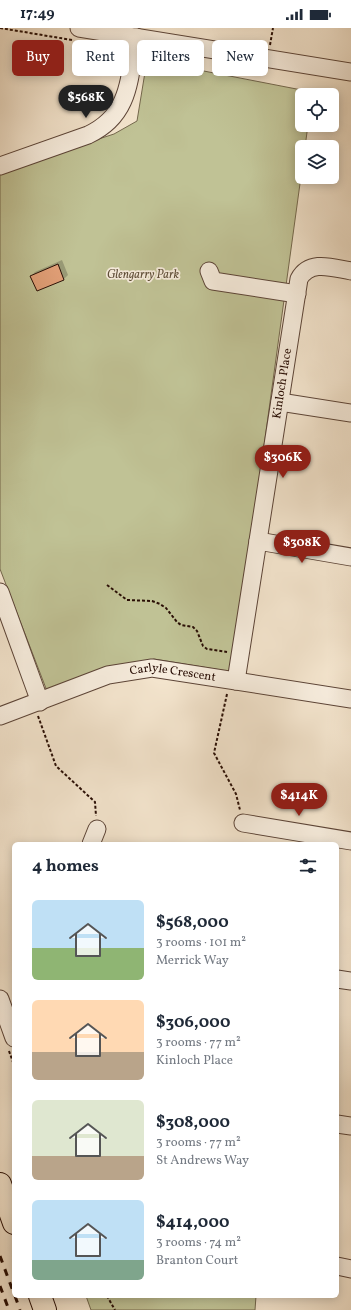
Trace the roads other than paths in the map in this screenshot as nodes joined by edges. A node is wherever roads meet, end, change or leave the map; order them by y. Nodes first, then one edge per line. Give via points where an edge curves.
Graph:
1 (76, 34) edge
2 (136, 37) junction
3 (351, 72) edge
4 (0, 166) edge
5 (208, 271) dead end
6 (351, 271) edge
7 (297, 294) junction
8 (280, 402) junction
9 (351, 412) edge
10 (258, 541) junction
11 (351, 557) edge
12 (0, 592) edge
13 (233, 680) junction
14 (351, 699) edge
15 (37, 703) junction
16 (0, 716) edge
17 (242, 823) road end
18 (351, 841) edge
19 (339, 979) edge
20 (351, 981) edge
21 (6, 1007) edge
22 (12, 1030) edge
23 (339, 1124) edge
24 (351, 1126) edge
25 (0, 1184) edge
26 (12, 1217) edge
27 (339, 1266) edge
28 (351, 1269) edge
29 (41, 1298) edge
30 (45, 1310) edge

1 - 2 street
2 - 3 street
2 - 4 street via 125,96 117,113 109,122 88,134
5 - 7 street via 213,281
6 - 7 street, Kinloch Place via 322,266 311,268 302,274
7 - 8 street, Kinloch Place
8 - 9 street
8 - 10 street, Kinloch Place
10 - 11 street
10 - 13 street, Kinloch Place via 240,654
12 - 15 street
13 - 14 street, Carlyle Crescent
13 - 15 street, Carlyle Crescent via 152,668 108,675
15 - 16 street, Carlyle Crescent
17 - 18 street
19 - 20 street
21 - 22 street
23 - 24 street
25 - 26 highway
27 - 28 street
29 - 30 highway

